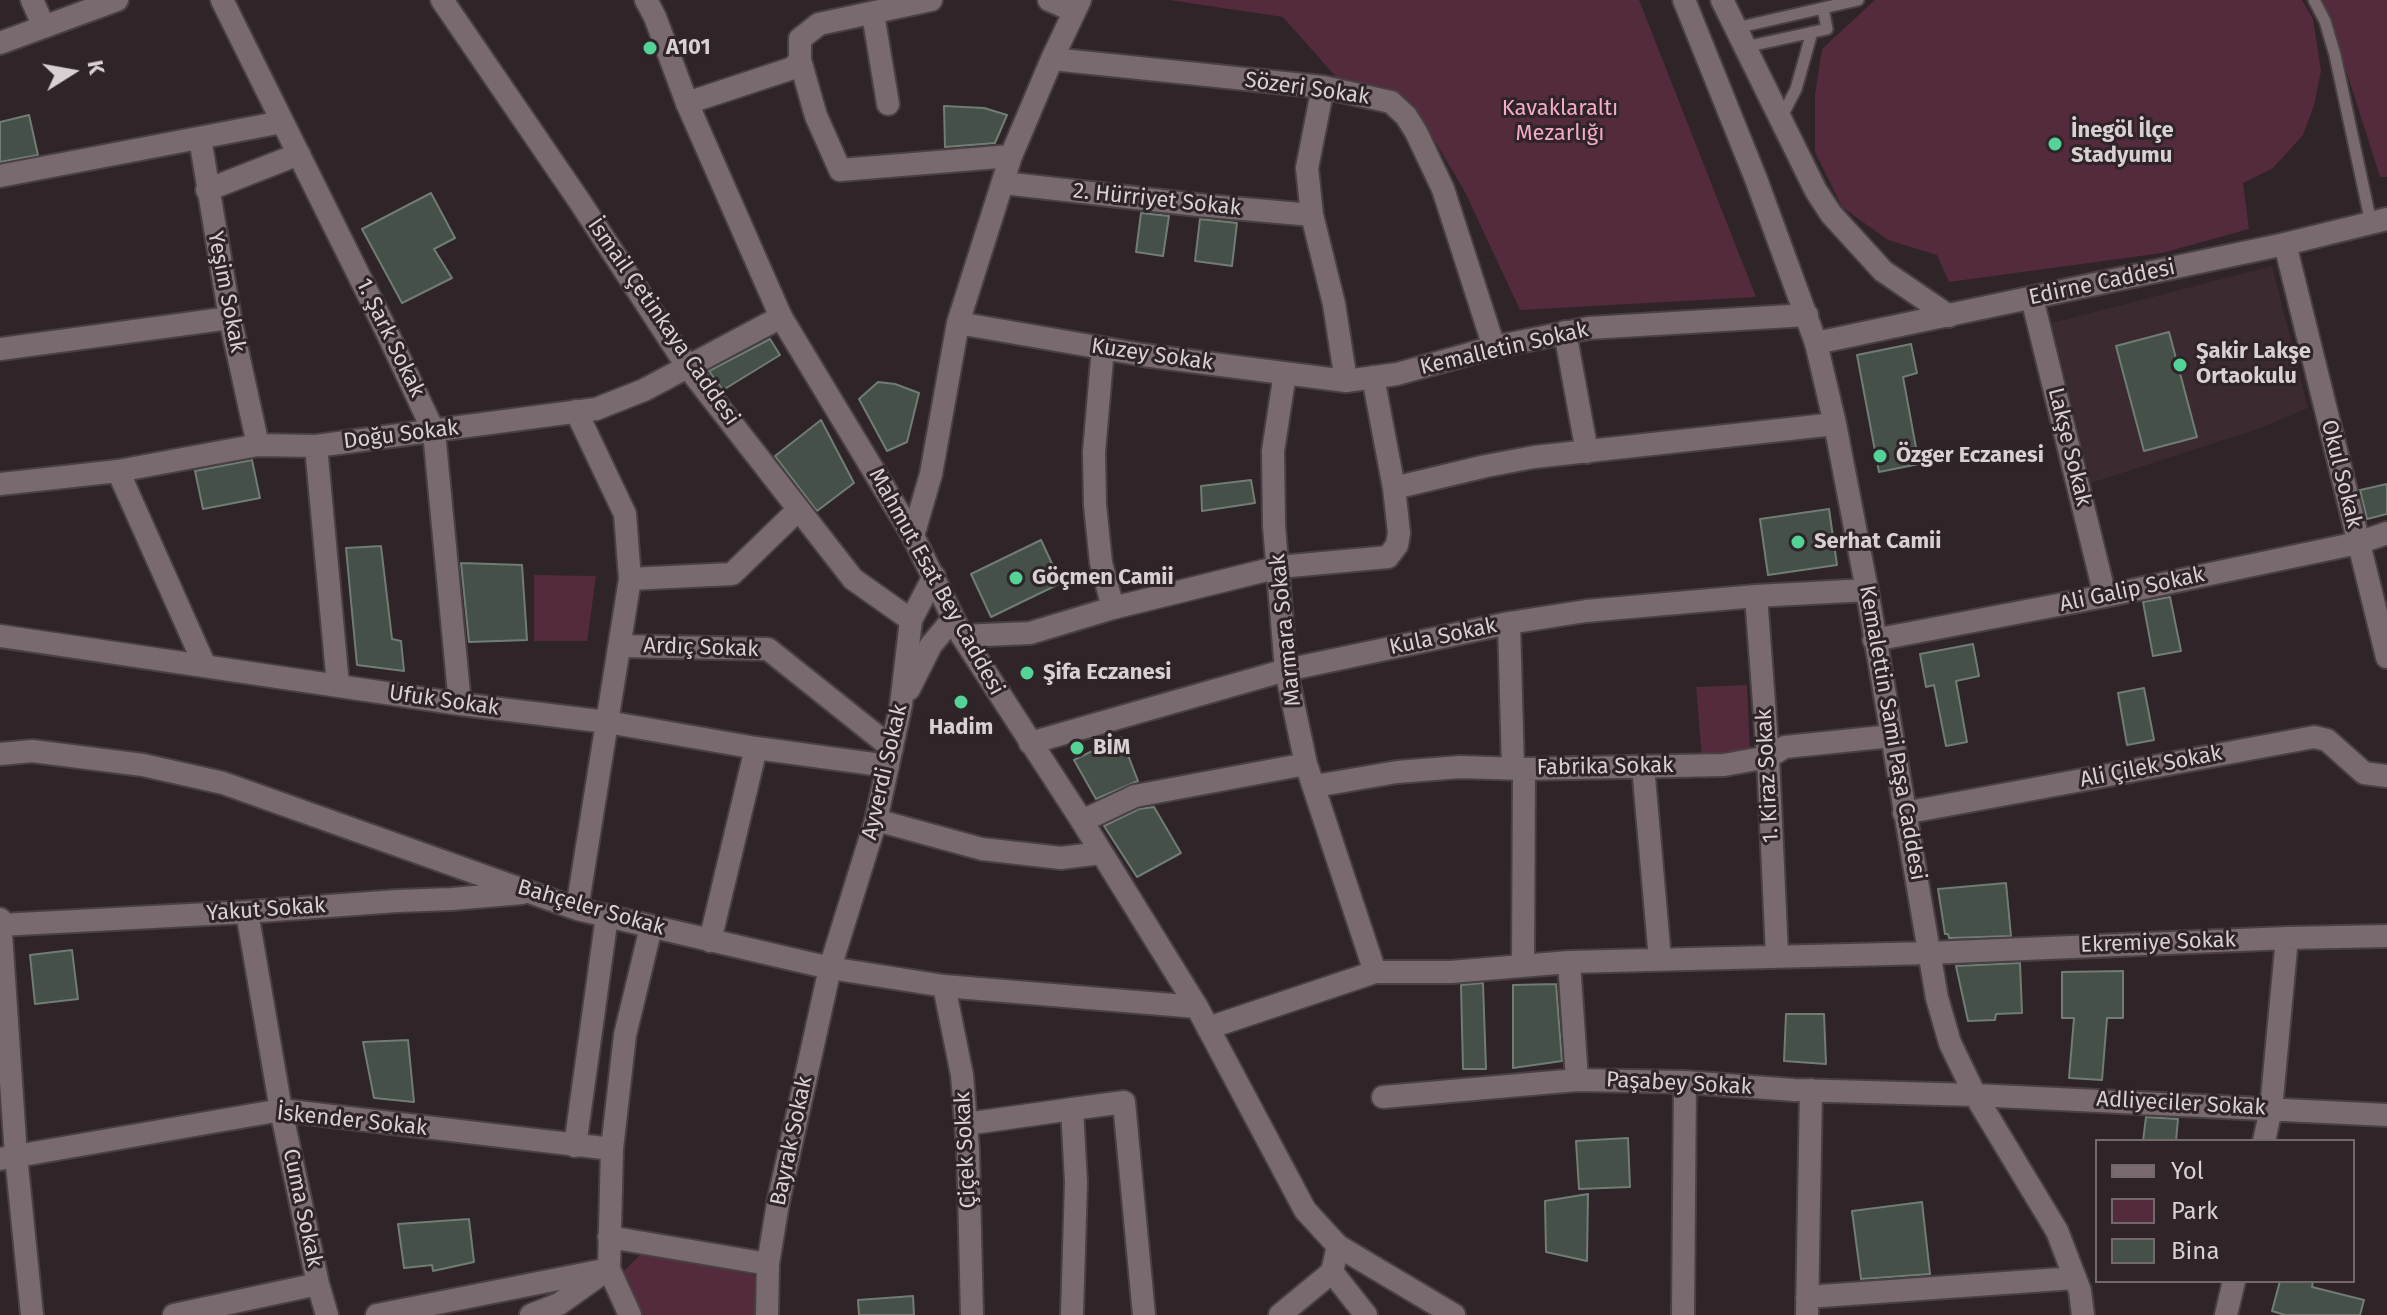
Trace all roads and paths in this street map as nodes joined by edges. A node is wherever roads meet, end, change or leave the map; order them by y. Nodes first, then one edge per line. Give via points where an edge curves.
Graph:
1 (32, 0) edge
2 (117, 0) edge
3 (222, 0) edge
4 (442, 0) edge
5 (646, 0) edge
6 (931, 0) edge
7 (1049, 0) edge
8 (1684, 0) edge
9 (1858, 0) edge
10 (2314, 0) edge
11 (1725, 1) edge
12 (1077, 6) edge
13 (1823, 8) junction
14 (873, 14) junction
15 (44, 27) junction
16 (1812, 32) junction
17 (1740, 38) junction
18 (0, 43) edge
19 (1052, 59) junction
20 (800, 60) junction
21 (1323, 87) junction
22 (687, 103) junction
23 (888, 104) dead end
24 (1781, 119) junction
25 (282, 122) junction
26 (200, 138) junction
27 (299, 154) junction
28 (1011, 156) junction
29 (0, 176) edge
30 (1003, 183) junction
31 (207, 190) junction
32 (1312, 215) junction
33 (2379, 221) edge
34 (2285, 244) junction
35 (2032, 298) junction
36 (1807, 315) junction
37 (1949, 316) junction
38 (781, 317) junction
39 (230, 318) junction
40 (958, 323) junction
41 (1565, 332) junction
42 (1816, 343) junction
43 (1494, 347) junction
44 (1103, 348) junction
45 (0, 349) edge
46 (687, 366) junction
47 (1285, 373) junction
48 (1373, 377) junction
49 (1346, 381) junction
50 (576, 411) junction
51 (1835, 424) junction
52 (434, 432) junction
53 (258, 445) junction
54 (316, 446) junction
55 (1587, 452) junction
56 (118, 471) junction
57 (0, 484) edge
58 (1394, 488) junction
59 (798, 510) junction
60 (2387, 533) edge
61 (913, 536) junction
62 (2358, 543) junction
63 (1279, 567) junction
64 (934, 576) junction
65 (630, 579) junction
66 (1867, 590) junction
67 (1756, 596) junction
68 (2105, 596) junction
69 (1113, 608) junction
70 (911, 620) junction
71 (1509, 623) junction
72 (958, 628) junction
73 (0, 636) edge
74 (1874, 640) junction
75 (620, 646) junction
76 (2387, 657) edge
77 (205, 666) junction
78 (1286, 670) junction
79 (338, 685) junction
80 (460, 704) junction
81 (901, 705) junction
82 (607, 722) junction
83 (1892, 736) junction
84 (1030, 743) junction
85 (756, 748) junction
86 (0, 754) edge
87 (890, 757) junction
88 (1768, 757) junction
89 (1306, 764) junction
90 (1643, 766) junction
91 (1518, 768) junction
92 (2387, 776) edge
93 (1315, 786) junction
94 (1904, 813) junction
95 (876, 820) junction
96 (1082, 821) junction
97 (1101, 853) junction
98 (531, 892) junction
99 (577, 909) junction
100 (247, 912) junction
101 (607, 916) junction
102 (0, 923) edge
103 (651, 927) junction
104 (2387, 936) edge
105 (2287, 938) junction
106 (710, 941) junction
107 (1929, 953) junction
108 (1777, 956) junction
109 (1660, 959) junction
110 (1569, 962) junction
111 (1523, 965) junction
112 (830, 968) junction
113 (1375, 972) junction
114 (944, 986) junction
115 (1197, 1007) junction
116 (1208, 1028) junction
117 (1577, 1080) junction
118 (1685, 1082) junction
119 (1811, 1090) junction
120 (1975, 1095) junction
121 (1383, 1097) dead end
122 (1072, 1109) junction
123 (2271, 1109) junction
124 (281, 1110) junction
125 (2387, 1115) edge
126 (966, 1124) junction
127 (2264, 1139) edge
128 (575, 1146) junction
129 (612, 1149) junction
130 (8, 1158) edge
131 (609, 1237) junction
132 (1346, 1251) junction
133 (768, 1264) junction
134 (609, 1269) junction
135 (1332, 1272) junction
136 (2075, 1278) junction
137 (2234, 1283) edge
138 (318, 1284) junction
139 (1807, 1306) edge
140 (32, 1315) edge
141 (174, 1315) edge
142 (327, 1315) edge
143 (377, 1315) edge
144 (531, 1315) edge
145 (630, 1315) edge
146 (767, 1315) edge
147 (972, 1315) edge
148 (1072, 1315) edge
149 (1144, 1315) edge
150 (1280, 1315) edge
151 (1366, 1315) edge
152 (1454, 1315) edge
153 (1683, 1315) edge
154 (2083, 1315) edge
155 (2226, 1315) edge

1 - 15 street
2 - 15 street
3 - 25 street, 1. Şark Sokak
4 - 46 street, İsmail Çetinkaya Caddesi
5 - 22 street, Mahmut Esat Bey Caddesi
6 - 14 street
7 - 12 street
8 - 36 street, Kemalettin Sami Paşa Caddesi
9 - 13 lane
10 - 33 lane via 2325,21
11 - 17 street
12 - 19 street
13 - 16 lane via 1827,29
13 - 17 lane
14 - 20 street via 819,24 800,39
14 - 23 street
15 - 18 street
16 - 17 lane
16 - 24 lane via 1796,89
17 - 24 street
19 - 21 street, Sözeri Sokak
19 - 28 street
20 - 22 street via 793,68
20 - 28 street via 816,116 840,170
21 - 32 street via 1307,168
21 - 43 street, Sözeri Sokak via 1391,102 1406,116 1443,189
22 - 38 street, Mahmut Esat Bey Caddesi
24 - 37 street via 1816,191 1858,245 1883,271
25 - 26 street
25 - 27 street, 1. Şark Sokak
26 - 29 street
26 - 31 street, Yeşim Sokak
27 - 31 street
27 - 52 street, 1. Şark Sokak
28 - 30 street
30 - 32 street, 2. Hürriyet Sokak
30 - 40 street
31 - 39 street, Yeşim Sokak
32 - 49 street
33 - 34 street, Edirne Caddesi
34 - 35 street, Edirne Caddesi
34 - 62 street, Okul Sokak
35 - 37 street, Edirne Caddesi
35 - 68 street, Lakşe Sokak
36 - 41 street, Kemalletin Sokak
36 - 42 street, Kemalettin Sami Paşa Caddesi
37 - 42 street, Edirne Caddesi
38 - 46 street, Doğu Sokak
38 - 61 street, Mahmut Esat Bey Caddesi
39 - 45 street
39 - 53 street, Yeşim Sokak
40 - 44 street, Kuzey Sokak
40 - 61 street via 931,474
41 - 43 street, Kemalletin Sokak
41 - 55 street
42 - 51 street, Kemalettin Sami Paşa Caddesi
43 - 48 street, Kemalletin Sokak
44 - 47 street, Kuzey Sokak
44 - 69 street via 1095,505 1101,563
46 - 50 street, Doğu Sokak via 644,390
46 - 59 street, İsmail Çetinkaya Caddesi
47 - 49 street, Kuzey Sokak
47 - 63 street, Marmara Sokak via 1273,451
48 - 49 street, Kemalletin Sokak
48 - 58 street
50 - 52 street, Doğu Sokak
50 - 65 street via 625,514
51 - 55 street
51 - 66 street, Kemalettin Sami Paşa Caddesi
52 - 54 street, Doğu Sokak
52 - 80 street, 1. Şark Sokak
53 - 54 street, Doğu Sokak
53 - 56 street, Doğu Sokak
54 - 79 street
55 - 58 street via 1534,457
56 - 57 street, Doğu Sokak
56 - 77 street
58 - 63 street via 1399,533 1388,557
59 - 65 street via 732,574
59 - 70 street, İsmail Çetinkaya Caddesi via 853,579
60 - 62 street, Ali Galip Sokak
61 - 64 street, Mahmut Esat Bey Caddesi
62 - 68 street, Ali Galip Sokak
62 - 76 street, Okul Sokak
63 - 69 street
63 - 78 street, Marmara Sokak
64 - 70 street, Ayverdi Sokak
64 - 72 street, Mahmut Esat Bey Caddesi
65 - 75 street
66 - 67 street, Kula Sokak
66 - 74 street, Kemalettin Sami Paşa Caddesi
67 - 71 street, Kula Sokak
67 - 88 street, 1. Kiraz Sokak
68 - 74 street, Ali Galip Sokak
69 - 72 street via 1030,633
70 - 81 street, Ayverdi Sokak
71 - 78 street, Kula Sokak
71 - 91 street
72 - 81 street via 931,645
72 - 84 street, Mahmut Esat Bey Caddesi
73 - 77 street, Ufuk Sokak
74 - 83 street, Kemalettin Sami Paşa Caddesi
75 - 82 street
75 - 87 street, Ardıç Sokak via 768,649
77 - 79 street, Ufuk Sokak
78 - 84 street, Kula Sokak
78 - 89 street, Marmara Sokak
79 - 80 street, Ufuk Sokak
80 - 82 street, Ufuk Sokak
81 - 87 street, Ayverdi Sokak
82 - 85 street, Ufuk Sokak
82 - 99 street
83 - 88 street, Fabrika Sokak via 1785,747
83 - 94 street, Kemalettin Sami Paşa Caddesi
84 - 96 street, Mahmut Esat Bey Caddesi
85 - 87 street, Ufuk Sokak
85 - 106 street
86 - 98 street, Bahçeler Sokak via 32,751 143,765 223,783
87 - 95 street, Ayverdi Sokak
88 - 90 street, Fabrika Sokak via 1724,765
88 - 108 street, 1. Kiraz Sokak
89 - 93 street, Marmara Sokak
89 - 96 street via 1135,796
90 - 91 street, Fabrika Sokak
90 - 109 street
91 - 93 street, Fabrika Sokak via 1397,772
91 - 111 street
92 - 94 street, Ali Çilek Sokak via 2364,773 2327,740 2314,737
93 - 113 street, Marmara Sokak
94 - 107 street, Kemalettin Sami Paşa Caddesi
95 - 97 street via 982,849 1061,858
95 - 112 street, Ayverdi Sokak
96 - 97 street, Mahmut Esat Bey Caddesi
97 - 115 street, Mahmut Esat Bey Caddesi
98 - 99 street, Bahçeler Sokak
98 - 100 street, Yakut Sokak
99 - 101 street, Bahçeler Sokak
100 - 102 street, Yakut Sokak
100 - 124 street, Cuma Sokak
101 - 103 street, Bahçeler Sokak
101 - 128 street
102 - 130 street
103 - 106 street, Bahçeler Sokak
103 - 129 street via 625,1035
104 - 105 street, Ekremiye Sokak
105 - 107 street, Ekremiye Sokak
105 - 123 street
106 - 112 street, Bahçeler Sokak
107 - 108 street, Ekremiye Sokak
107 - 120 street, Kemalettin Sami Paşa Caddesi via 1950,1043
108 - 109 street, Ekremiye Sokak
109 - 110 street, Ekremiye Sokak
110 - 111 street, Ekremiye Sokak
110 - 117 street
111 - 113 street, Ekremiye Sokak
112 - 114 street, Bahçeler Sokak
112 - 133 street, Bayrak Sokak
113 - 116 street, Ekremiye Sokak
114 - 115 street, Bahçeler Sokak
114 - 126 street, Çiçek Sokak
115 - 116 street, Mahmut Esat Bey Caddesi
116 - 132 street, Mahmut Esat Bey Caddesi via 1305,1210
117 - 118 street, Paşabey Sokak
117 - 121 street, Paşabey Sokak
118 - 119 street, Paşabey Sokak
118 - 153 street
119 - 120 street, Paşabey Sokak
119 - 139 street
120 - 123 street, Adliyeciler Sokak
120 - 136 street, Kemalettin Sami Paşa Caddesi via 2057,1231
122 - 126 street
122 - 148 street
122 - 149 street via 1124,1102
123 - 125 street, Adliyeciler Sokak
123 - 127 street
124 - 128 street, İskender Sokak
124 - 130 street, İskender Sokak
124 - 138 street, Cuma Sokak
126 - 147 street, Çiçek Sokak
128 - 129 street, İskender Sokak
129 - 131 street
130 - 140 street
131 - 133 street
131 - 134 street
132 - 135 street
132 - 152 street, Mahmut Esat Bey Caddesi
133 - 146 street, Bayrak Sokak
134 - 143 street
134 - 144 street via 559,1304
134 - 145 street
135 - 150 street
135 - 151 street
136 - 139 street
136 - 154 street, Kemalettin Sami Paşa Caddesi
137 - 155 street
138 - 141 street
138 - 142 street, Cuma Sokak

